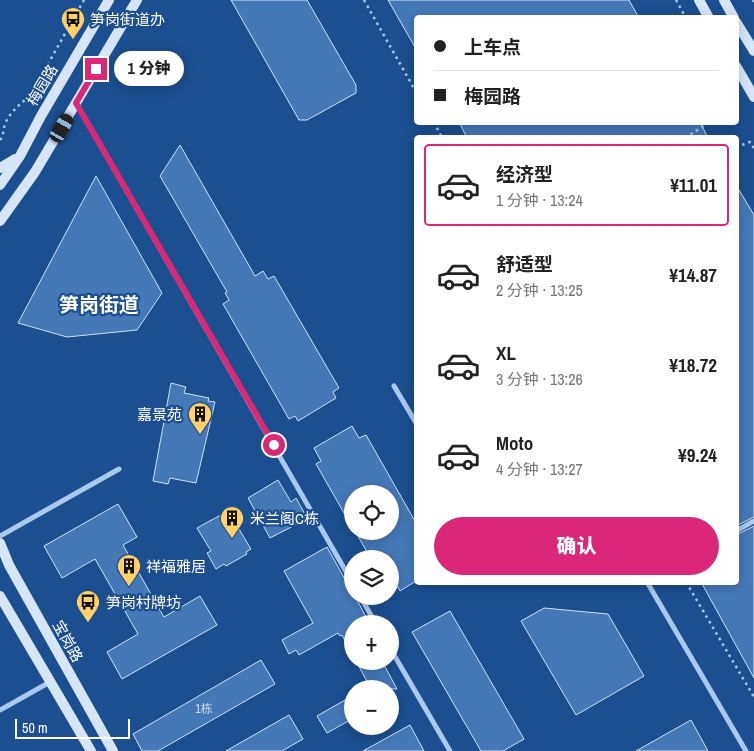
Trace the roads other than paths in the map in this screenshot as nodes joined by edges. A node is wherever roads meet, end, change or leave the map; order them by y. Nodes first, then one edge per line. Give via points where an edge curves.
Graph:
1 (109, 0) edge
2 (137, 0) edge
3 (699, 0) edge
4 (724, 0) edge
5 (707, 15) edge
6 (732, 15) edge
7 (739, 27) edge
8 (754, 50) edge
9 (739, 71) edge
10 (754, 97) edge
11 (76, 103) junction
12 (20, 156) junction
13 (0, 168) edge
14 (0, 185) edge
15 (0, 220) edge
16 (394, 386) dead end
17 (414, 420) edge
18 (119, 469) dead end
19 (754, 521) edge
20 (739, 529) edge
21 (0, 536) edge
22 (0, 543) edge
23 (344, 568) edge
24 (649, 585) edge
25 (0, 596) edge
26 (399, 663) edge
27 (51, 682) junction
28 (0, 710) edge
29 (91, 751) edge
30 (113, 751) edge
31 (450, 751) edge
32 (746, 751) edge

1 - 12 main road, 梅园路
2 - 11 main road
3 - 5 main road
4 - 6 main road
7 - 8 main road
9 - 10 main road
11 - 15 main road via 35,172
11 - 23 street
12 - 13 main road
12 - 14 main road, 梅园路
16 - 17 street
18 - 21 street
19 - 20 street
22 - 30 main road, 宝岗路
24 - 32 street
25 - 27 main road
26 - 31 street
27 - 28 street
27 - 29 main road

